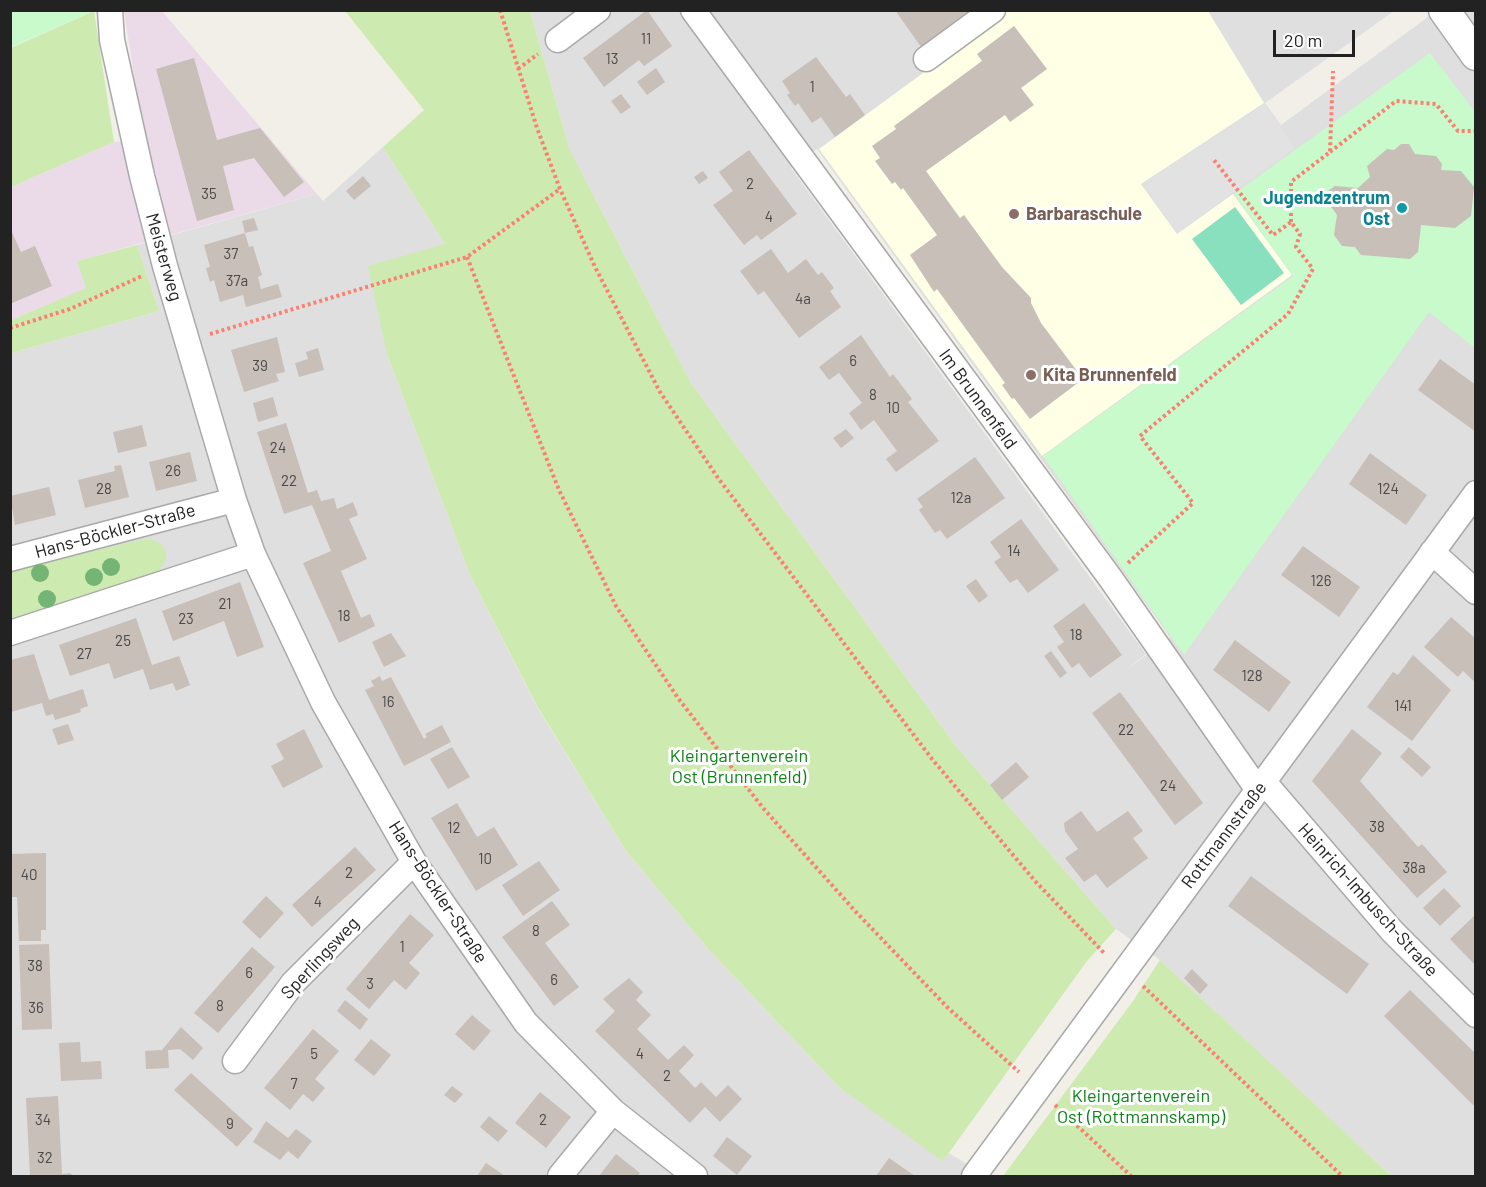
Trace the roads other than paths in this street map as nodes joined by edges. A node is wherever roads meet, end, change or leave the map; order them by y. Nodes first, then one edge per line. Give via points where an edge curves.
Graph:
1 (110, 10) edge
2 (598, 10) edge
3 (693, 10) edge
4 (993, 10) edge
5 (1444, 10) edge
6 (558, 40) dead end
7 (1476, 55) edge
8 (926, 59) dead end
9 (1476, 494) edge
10 (234, 500) junction
11 (1432, 552) junction
12 (253, 554) junction
13 (10, 559) edge
14 (1476, 592) edge
15 (10, 633) edge
16 (1261, 786) junction
17 (414, 862) junction
18 (1476, 1015) edge
19 (235, 1060) dead end
20 (613, 1111) junction
21 (560, 1176) edge
22 (695, 1176) edge
23 (974, 1176) edge

1 - 10 street, Meisterweg via 112,40 139,165
2 - 6 street
3 - 16 street, Im Brunnenfeld
4 - 8 street
5 - 7 street
9 - 11 street, Rottmannstraße
10 - 12 street, Hans-Böckler-Straße
10 - 13 street, Hans-Böckler-Straße
11 - 14 street
11 - 16 street, Rottmannstraße
12 - 15 street
12 - 17 street, Hans-Böckler-Straße via 323,702
16 - 18 street, Heinrich-Imbusch-Straße via 1392,931
16 - 23 street, Rottmannstraße
17 - 19 street, Sperlingsweg via 293,983
17 - 20 street, Hans-Böckler-Straße via 526,1023
20 - 21 street
20 - 22 street, Hans-Böckler-Straße

